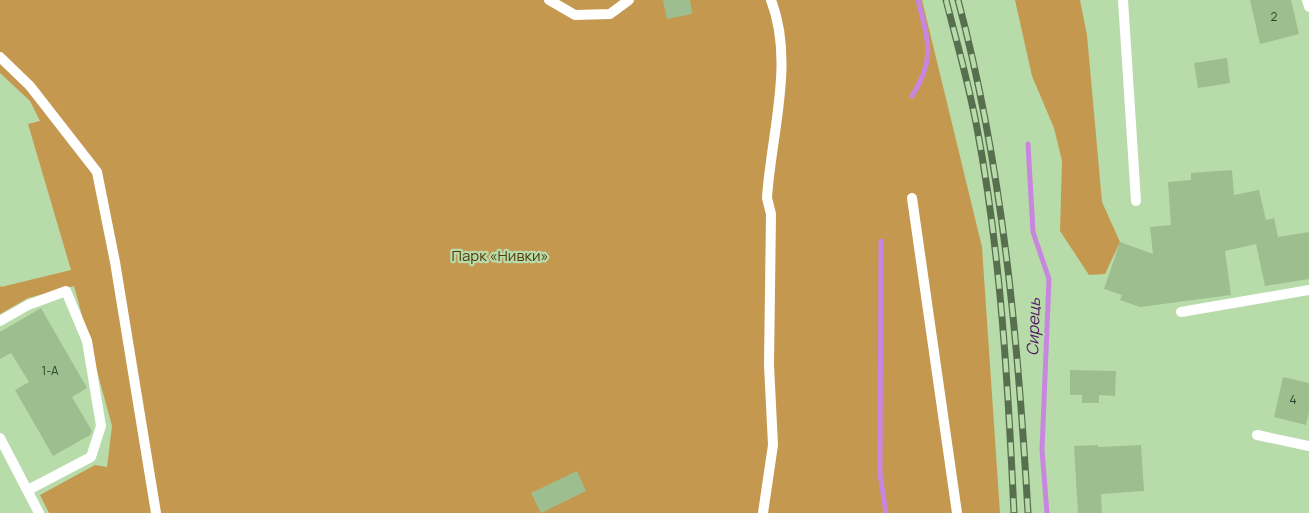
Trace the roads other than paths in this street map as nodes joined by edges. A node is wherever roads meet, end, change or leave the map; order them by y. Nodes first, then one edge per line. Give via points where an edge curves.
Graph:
1 (549, 0) edge
2 (629, 0) edge
3 (771, 0) edge
4 (1123, 0) edge
5 (1307, 0) edge
6 (1309, 7) edge
7 (0, 57) edge
8 (912, 198) dead end
9 (1136, 201) dead end
10 (1309, 290) edge
11 (1181, 312) dead end
12 (0, 321) edge
13 (1257, 435) dead end
14 (0, 438) edge
15 (1309, 446) edge
16 (28, 490) junction
17 (39, 513) edge
18 (156, 513) edge
19 (763, 513) edge
20 (957, 513) edge

1 - 2 lane via 575,15 610,14
3 - 19 lane via 778,19 781,64 767,198 771,214 769,365 773,445
4 - 9 lane
5 - 6 lane
7 - 18 lane via 30,86 97,172
8 - 20 lane
10 - 11 lane
12 - 16 lane via 66,291 87,341 101,426 91,457
13 - 15 lane
14 - 16 lane
16 - 17 lane

